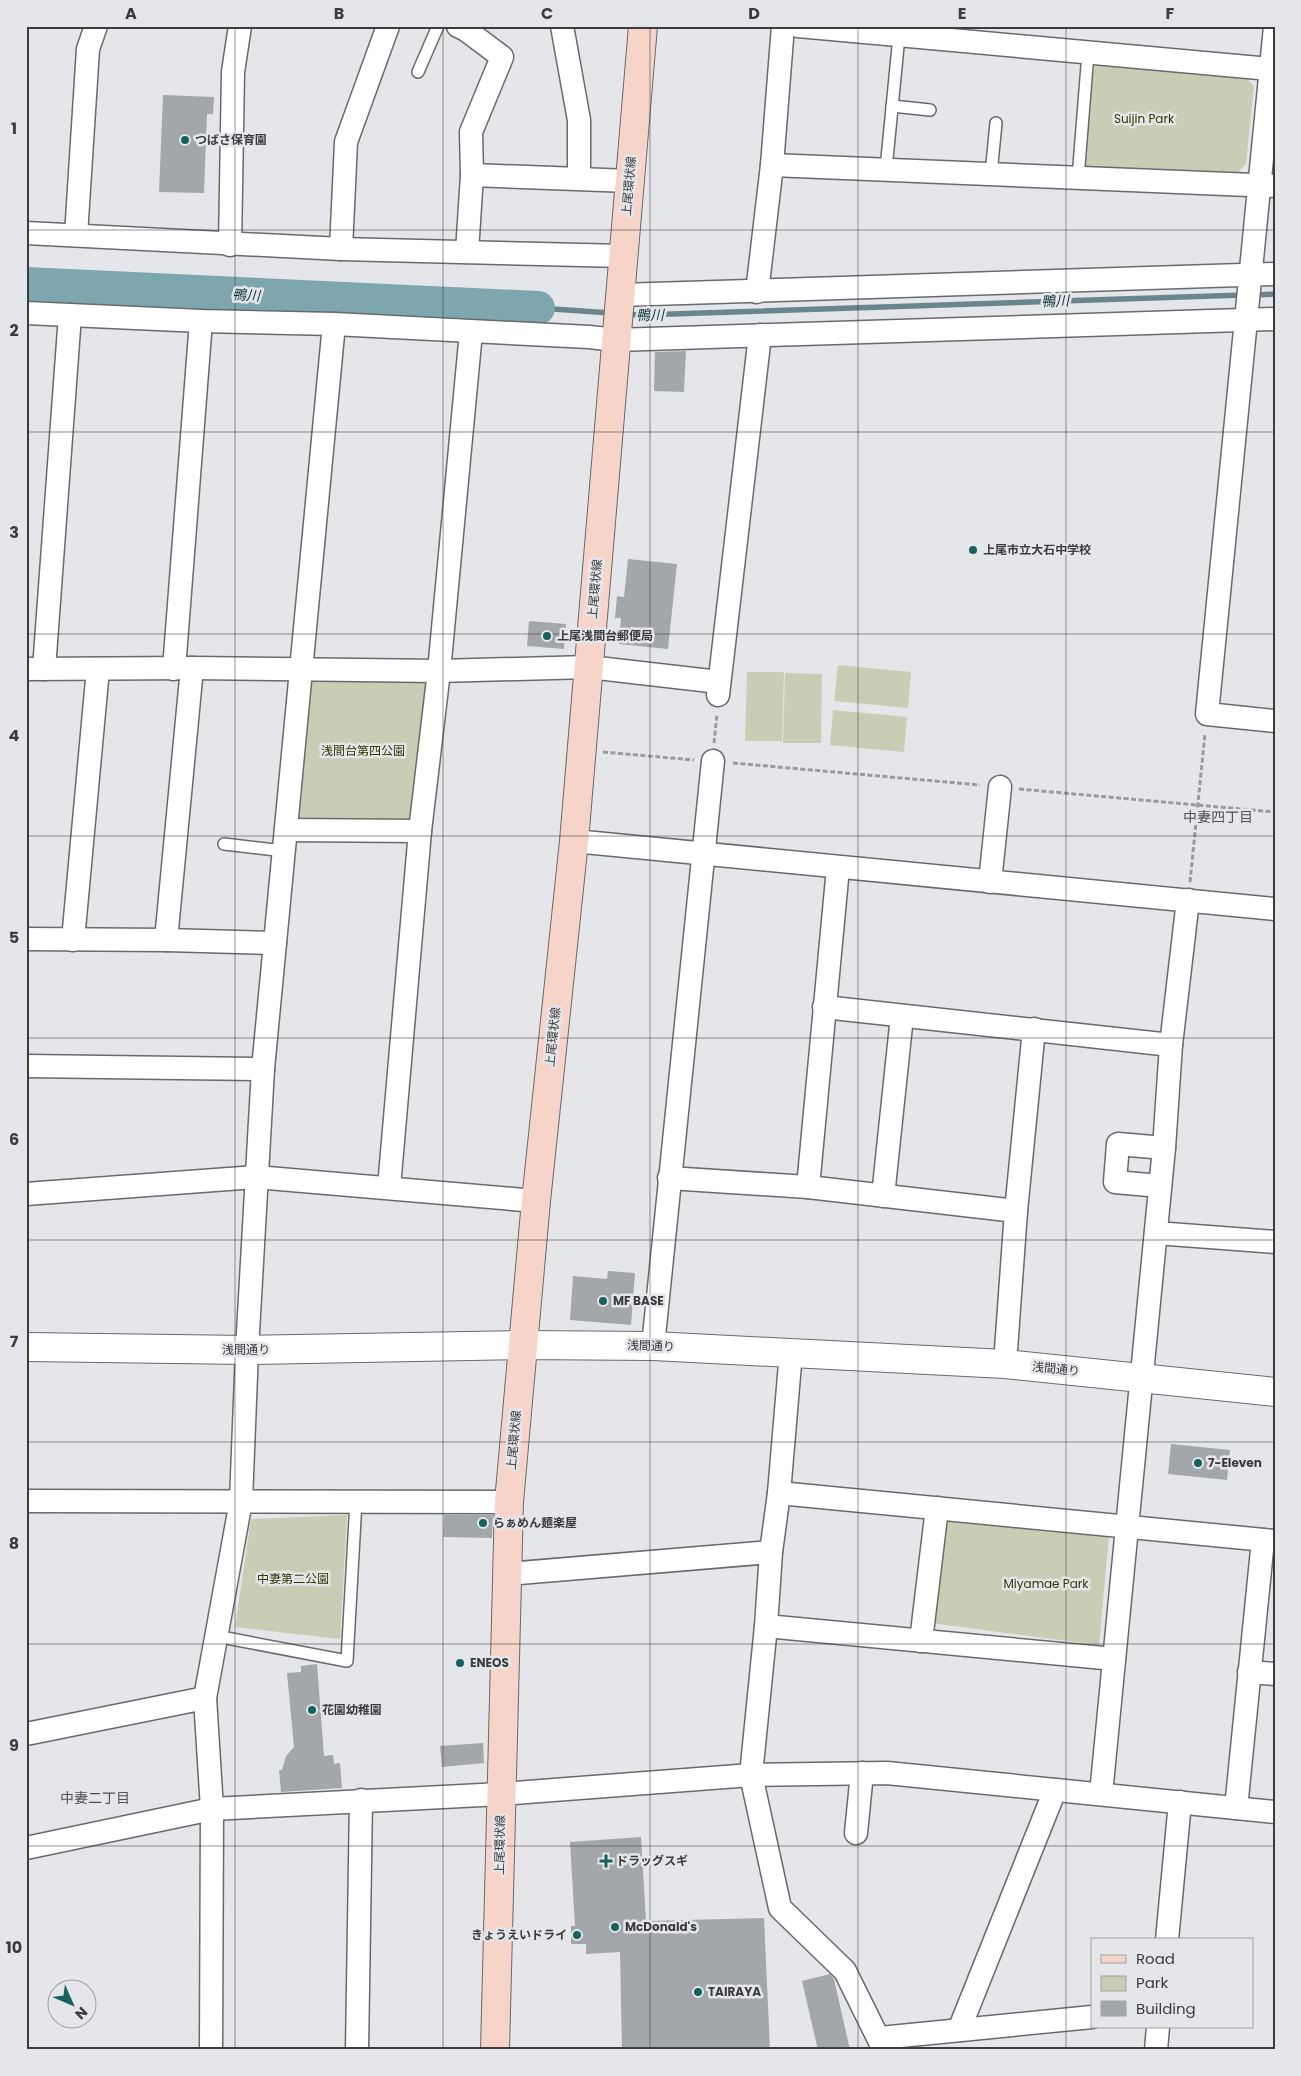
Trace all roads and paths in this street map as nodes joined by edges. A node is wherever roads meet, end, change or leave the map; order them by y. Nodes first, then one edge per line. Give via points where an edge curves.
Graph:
1 (96, 26) edge
2 (240, 26) edge
3 (388, 26) edge
4 (438, 26) edge
5 (562, 26) edge
6 (643, 26) edge
7 (783, 26) edge
8 (798, 26) edge
9 (464, 27) edge
10 (1275, 27) edge
11 (899, 36) junction
12 (1088, 53) junction
13 (1270, 69) junction
14 (418, 72) dead end
15 (892, 106) junction
16 (930, 110) dead end
17 (996, 122) dead end
18 (772, 165) junction
19 (886, 169) junction
20 (991, 174) junction
21 (472, 175) junction
22 (579, 178) junction
23 (1078, 178) junction
24 (630, 181) junction
25 (1267, 186) edge
26 (26, 233) edge
27 (76, 235) junction
28 (230, 244) junction
29 (341, 249) junction
30 (468, 252) junction
31 (624, 256) junction
32 (1275, 274) edge
33 (1249, 275) junction
34 (757, 292) junction
35 (620, 295) junction
36 (26, 313) edge
37 (70, 315) junction
38 (1275, 319) edge
39 (1246, 320) junction
40 (201, 321) junction
41 (334, 324) junction
42 (471, 332) junction
43 (760, 335) junction
44 (616, 340) junction
45 (589, 667) junction
46 (183, 668) junction
47 (35, 669) edge
48 (98, 669) junction
49 (302, 670) junction
50 (438, 670) junction
51 (719, 689) junction
52 (1207, 714) junction
53 (1275, 721) edge
54 (593, 751) dead end
55 (713, 761) junction
56 (1000, 787) junction
57 (1198, 805) junction
58 (1275, 812) edge
59 (420, 831) junction
60 (285, 840) junction
61 (574, 841) junction
62 (224, 844) dead end
63 (703, 854) junction
64 (838, 868) junction
65 (990, 882) junction
66 (1188, 900) junction
67 (1275, 909) edge
68 (26, 939) edge
69 (74, 940) junction
70 (166, 940) junction
71 (275, 943) junction
72 (824, 1007) junction
73 (902, 1016) junction
74 (1034, 1029) junction
75 (1172, 1045) junction
76 (26, 1066) edge
77 (263, 1069) junction
78 (1164, 1148) junction
79 (256, 1177) junction
80 (669, 1178) junction
81 (1160, 1186) junction
82 (389, 1187) junction
83 (808, 1187) junction
84 (26, 1194) edge
85 (883, 1196) junction
86 (536, 1201) junction
87 (1016, 1211) junction
88 (1156, 1233) junction
89 (1275, 1242) edge
90 (523, 1344) junction
91 (653, 1346) junction
92 (26, 1347) edge
93 (247, 1350) junction
94 (791, 1352) junction
95 (1005, 1364) junction
96 (1141, 1378) junction
97 (1275, 1392) edge
98 (780, 1493) junction
99 (26, 1501) edge
100 (241, 1501) junction
101 (356, 1501) junction
102 (509, 1502) junction
103 (937, 1508) junction
104 (1127, 1527) junction
105 (1269, 1541) edge
106 (771, 1552) junction
107 (507, 1574) junction
108 (766, 1626) junction
109 (216, 1636) junction
110 (921, 1641) junction
111 (1114, 1659) junction
112 (1249, 1672) junction
113 (1275, 1674) edge
114 (205, 1698) junction
115 (26, 1734) edge
116 (862, 1773) junction
117 (751, 1775) junction
118 (1055, 1790) junction
119 (501, 1794) junction
120 (1101, 1794) junction
121 (361, 1800) junction
122 (1180, 1802) junction
123 (212, 1808) junction
124 (1236, 1808) junction
125 (1275, 1812) edge
126 (856, 1833) dead end
127 (26, 1848) edge
128 (1166, 1938) edge
129 (1091, 2017) edge
130 (1158, 2028) edge
131 (959, 2030) junction
132 (882, 2044) edge
133 (211, 2050) edge
134 (357, 2050) edge
135 (495, 2050) edge
136 (1156, 2050) edge

1 - 27 street via 88,49
2 - 28 street via 232,72
3 - 29 street via 346,142
4 - 14 lane
5 - 22 street via 579,120
6 - 24 main road, 上尾環状線
7 - 18 street
8 - 11 street
9 - 21 street via 502,57 471,132
10 - 13 street
11 - 12 street
11 - 15 lane
12 - 13 street
12 - 23 lane
13 - 25 street
15 - 16 lane
15 - 19 lane
17 - 20 lane
18 - 19 street
18 - 34 street
19 - 20 street
20 - 23 street
21 - 22 street
21 - 30 street
22 - 24 street
23 - 25 street
24 - 31 main road, 上尾環状線
25 - 33 street
26 - 27 street
27 - 28 street
28 - 29 street
29 - 30 street
30 - 31 street
31 - 35 main road, 上尾環状線
32 - 33 street
33 - 34 street
33 - 39 street
34 - 35 street
35 - 44 main road, 上尾環状線
36 - 37 street
37 - 40 street
37 - 47 street
38 - 39 street
39 - 43 street
39 - 52 street
40 - 41 street
40 - 46 street
41 - 42 street
41 - 49 street
42 - 44 street
42 - 50 street
43 - 44 street
43 - 51 street
44 - 45 main road, 上尾環状線
45 - 50 street
45 - 51 street
45 - 61 main road, 上尾環状線
46 - 48 street
46 - 49 street
46 - 70 street
47 - 48 street
48 - 69 street
49 - 50 street
49 - 60 street
50 - 59 street
51 - 55 path
52 - 53 street
52 - 57 path
54 - 55 path
55 - 56 path
55 - 63 street
56 - 57 path
56 - 65 street
57 - 58 path
57 - 66 path
59 - 60 street
59 - 82 street
60 - 62 lane
60 - 71 street
61 - 63 street
61 - 86 main road, 上尾環状線
63 - 64 street
63 - 80 street
64 - 65 street
64 - 72 street
65 - 66 street
66 - 67 street
66 - 75 street
68 - 69 street
69 - 70 street
70 - 71 street
71 - 77 street
72 - 73 street
72 - 83 street
73 - 74 street
73 - 85 street
74 - 75 street
74 - 87 street
75 - 78 street
76 - 77 street
77 - 79 street
78 - 81 street
78 - 81 street via 1118,1144 1115,1182
79 - 82 street
79 - 84 street
79 - 93 street
80 - 83 street
80 - 91 street
81 - 88 street
82 - 86 street
83 - 85 street
85 - 87 street
86 - 90 main road, 上尾環状線
87 - 95 street
88 - 89 street
88 - 96 street
90 - 91 street, 浅間通り
90 - 93 street, 浅間通り
90 - 102 main road, 上尾環状線
91 - 94 street, 浅間通り
92 - 93 street, 浅間通り
93 - 100 street
94 - 95 street, 浅間通り
94 - 98 street
95 - 96 street, 浅間通り
96 - 97 street, 浅間通り
96 - 104 street
98 - 103 street
98 - 106 street
99 - 100 street
100 - 101 street
100 - 109 street
101 - 102 street
101 - 109 lane via 346,1662
102 - 107 main road, 上尾環状線
103 - 104 street
103 - 110 street
104 - 105 street
104 - 111 street
105 - 112 street
106 - 107 street
106 - 108 street
107 - 119 main road, 上尾環状線
108 - 110 street
108 - 117 street
109 - 114 street
110 - 111 street
111 - 120 street
112 - 113 street
112 - 124 street
114 - 115 street
114 - 123 street
116 - 117 street
116 - 118 street via 887,1772
116 - 126 street
117 - 119 street
117 - 132 street via 780,1908 845,1971
118 - 120 street
118 - 131 street
119 - 121 street
119 - 135 main road, 上尾環状線
120 - 122 street
121 - 123 street
121 - 134 street
122 - 124 street
122 - 128 street
123 - 127 street
123 - 133 street
124 - 125 street
129 - 131 street
130 - 136 street
131 - 132 street

